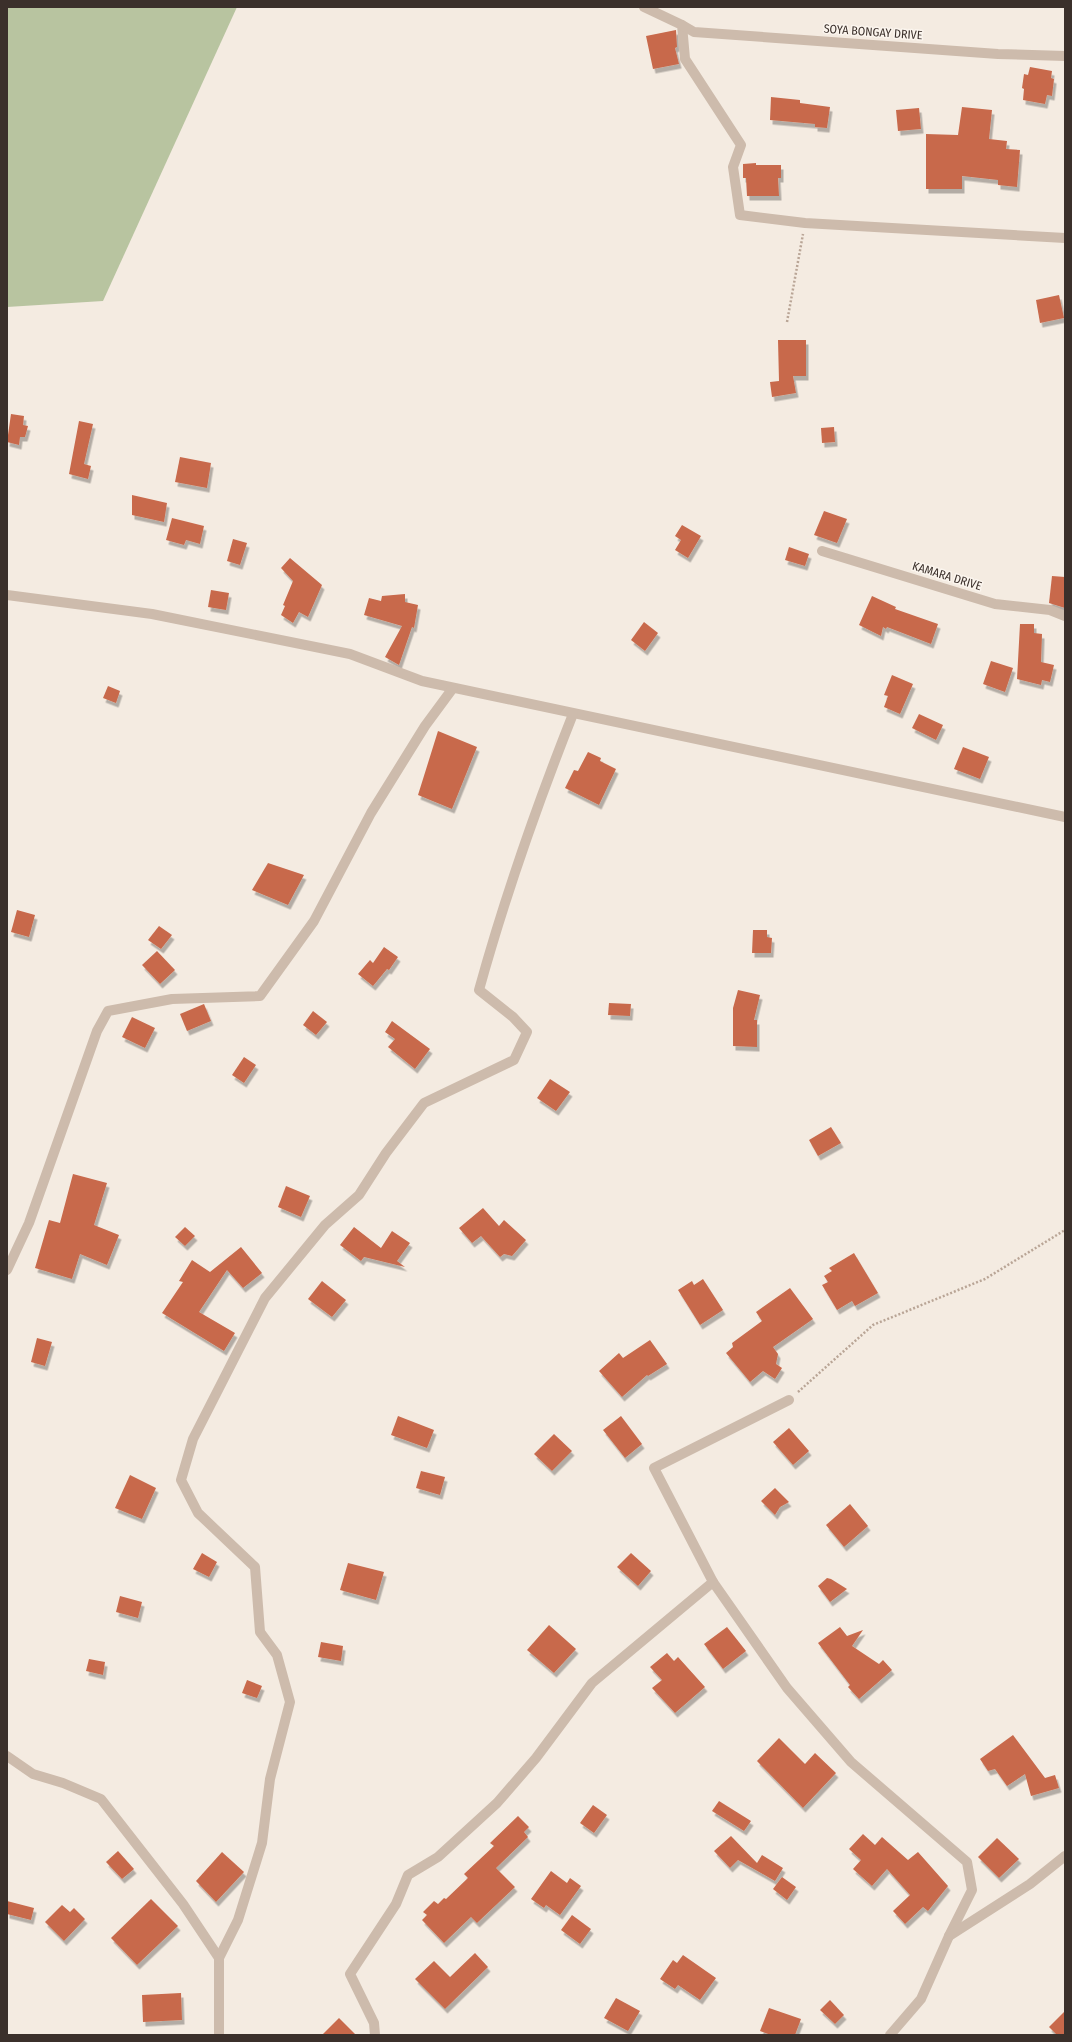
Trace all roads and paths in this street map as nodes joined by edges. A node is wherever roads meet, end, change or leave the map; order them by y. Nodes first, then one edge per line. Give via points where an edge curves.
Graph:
1 (644, 7) edge
2 (682, 25) junction
3 (1065, 56) edge
4 (805, 223) junction
5 (1065, 238) edge
6 (787, 322) dead end
7 (822, 552) dead end
8 (7, 595) edge
9 (1065, 616) edge
10 (453, 688) junction
11 (573, 714) junction
12 (1065, 817) edge
13 (1065, 1230) edge
14 (7, 1270) edge
15 (788, 1400) joint
16 (713, 1582) junction
17 (7, 1756) edge
18 (1065, 1856) edge
19 (949, 1936) junction
20 (218, 1958) junction
21 (219, 2035) edge
22 (375, 2035) edge
23 (890, 2035) edge

1 - 2 street, SOYA BONGAY DRIVE
2 - 3 street, SOYA BONGAY DRIVE via 694,32 998,54
2 - 4 street via 685,59 741,145 734,167 740,215
4 - 5 street
4 - 6 path
7 - 9 street, KAMARA DRIVE via 995,604 1050,610
8 - 10 street via 152,614 350,654 422,681
10 - 11 street
10 - 14 street via 425,726 371,813 314,921 260,996 172,999 108,1011 97,1031 31,1216
11 - 12 street
11 - 20 street via 533,817 499,918 479,990 513,1017 527,1032 514,1060 424,1103 386,1153 359,1195 325,1225 265,1298 193,1439 181,1480 198,1513 255,1567 260,1632 277,1655 290,1702 270,1779 262,1843 238,1920
13 - 15 path via 985,1279 873,1325
15 - 16 street via 654,1468
16 - 19 street via 787,1688 851,1762 967,1862 972,1890
16 - 22 street via 592,1683 536,1758 497,1803 438,1857 408,1875 396,1904 350,1974 374,2023
17 - 20 street via 32,1774 101,1798 183,1904
18 - 19 street via 1030,1884
19 - 23 street via 921,1999
20 - 21 street

